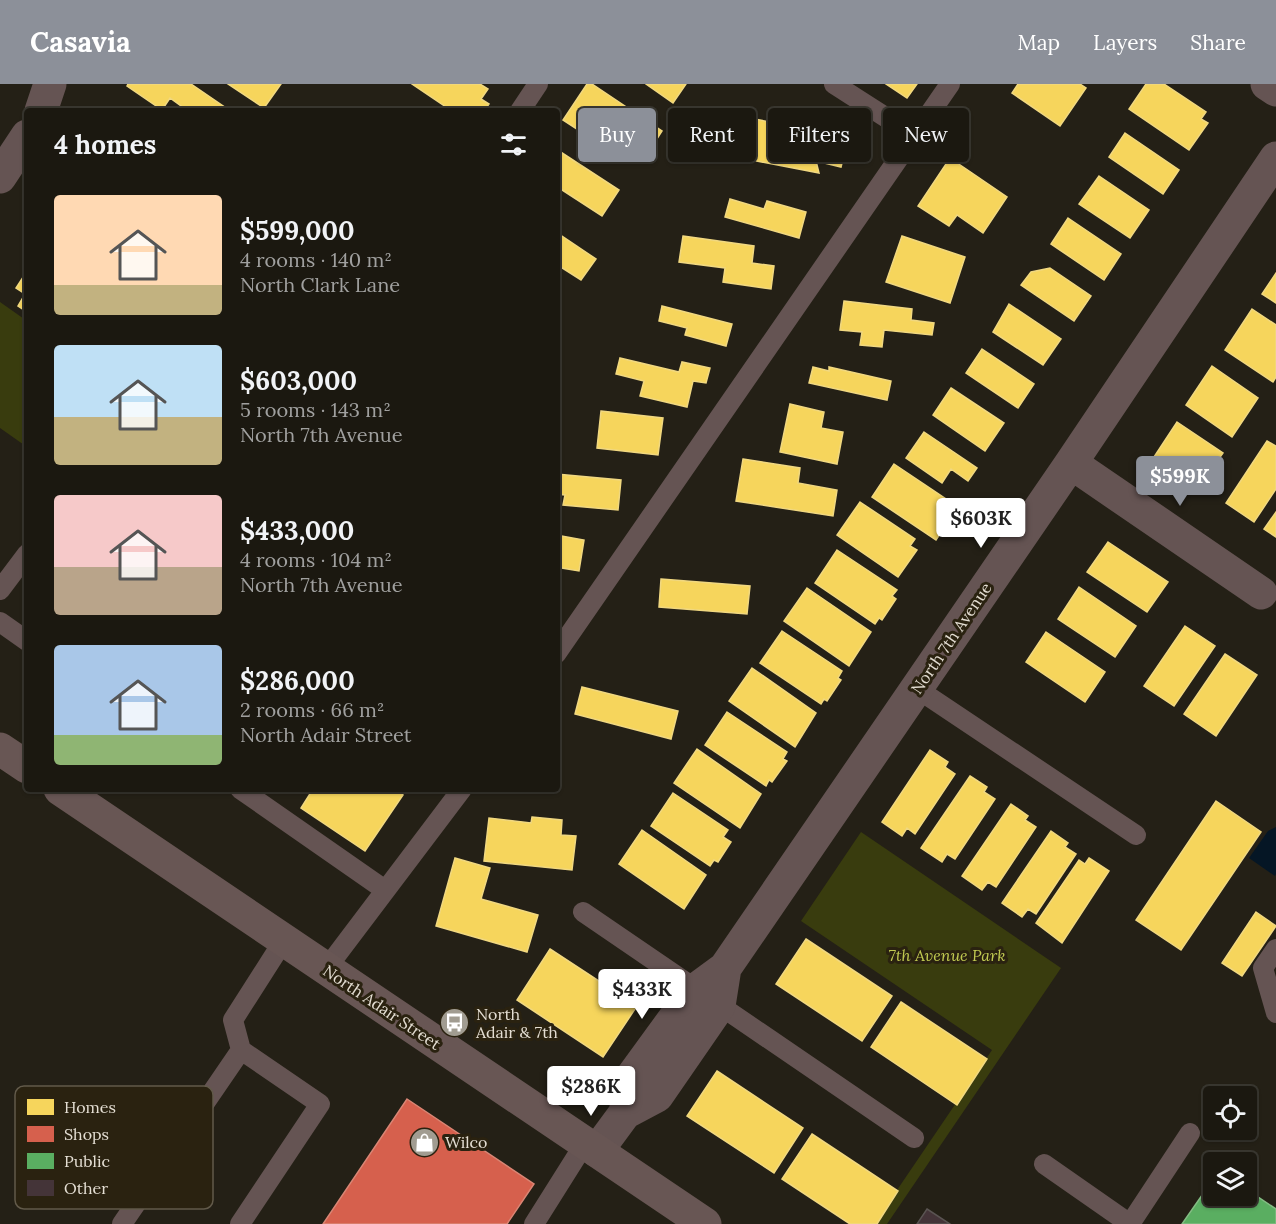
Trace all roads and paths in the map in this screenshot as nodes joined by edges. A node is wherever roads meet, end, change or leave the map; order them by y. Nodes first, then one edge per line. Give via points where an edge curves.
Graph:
1 (50, 84) edge
2 (538, 84) edge
3 (834, 84) edge
4 (950, 84) edge
5 (1267, 84) edge
6 (1276, 90) edge
7 (42, 108) edge
8 (522, 108) edge
9 (934, 108) edge
10 (883, 115) edge
11 (24, 141) edge
12 (1276, 158) edge
13 (897, 162) edge
14 (0, 177) edge
15 (1071, 463) junction
16 (24, 558) edge
17 (0, 590) edge
18 (1261, 593) dead end
19 (0, 622) edge
20 (24, 639) edge
21 (560, 648) edge
22 (916, 688) junction
23 (0, 749) edge
24 (24, 765) edge
25 (64, 792) edge
26 (244, 792) edge
27 (460, 792) edge
28 (1136, 835) dead end
29 (385, 890) junction
30 (583, 912) dead end
31 (284, 940) junction
32 (1276, 949) edge
33 (326, 969) junction
34 (707, 998) junction
35 (1276, 1013) edge
36 (241, 1050) junction
37 (213, 1091) edge
38 (1190, 1133) dead end
39 (914, 1138) dead end
40 (591, 1147) junction
41 (1044, 1164) dead end
42 (132, 1209) edge
43 (122, 1224) edge
44 (240, 1224) edge
45 (534, 1224) edge
46 (705, 1224) edge
47 (1130, 1224) edge

1 - 7 street
2 - 8 lane
3 - 10 lane
4 - 9 lane
5 - 6 street
11 - 14 street
12 - 15 street, North 7th Avenue
13 - 21 lane
15 - 18 street
15 - 22 street, North 7th Avenue
16 - 17 lane
19 - 20 lane
22 - 28 lane
22 - 34 street, North 7th Avenue
23 - 24 highway
25 - 31 highway, North Adair Street
26 - 29 lane
27 - 29 lane
29 - 33 lane
30 - 34 lane
31 - 33 highway, North Adair Street
31 - 36 lane via 233,1020
32 - 35 lane via 1263,968
33 - 40 highway, North Adair Street
34 - 39 lane
34 - 40 street, North 7th Avenue via 631,1078 625,1113
36 - 37 lane
36 - 44 lane via 320,1104
38 - 47 lane
40 - 45 lane
40 - 46 highway, North Adair Street
41 - 47 lane
42 - 43 lane

